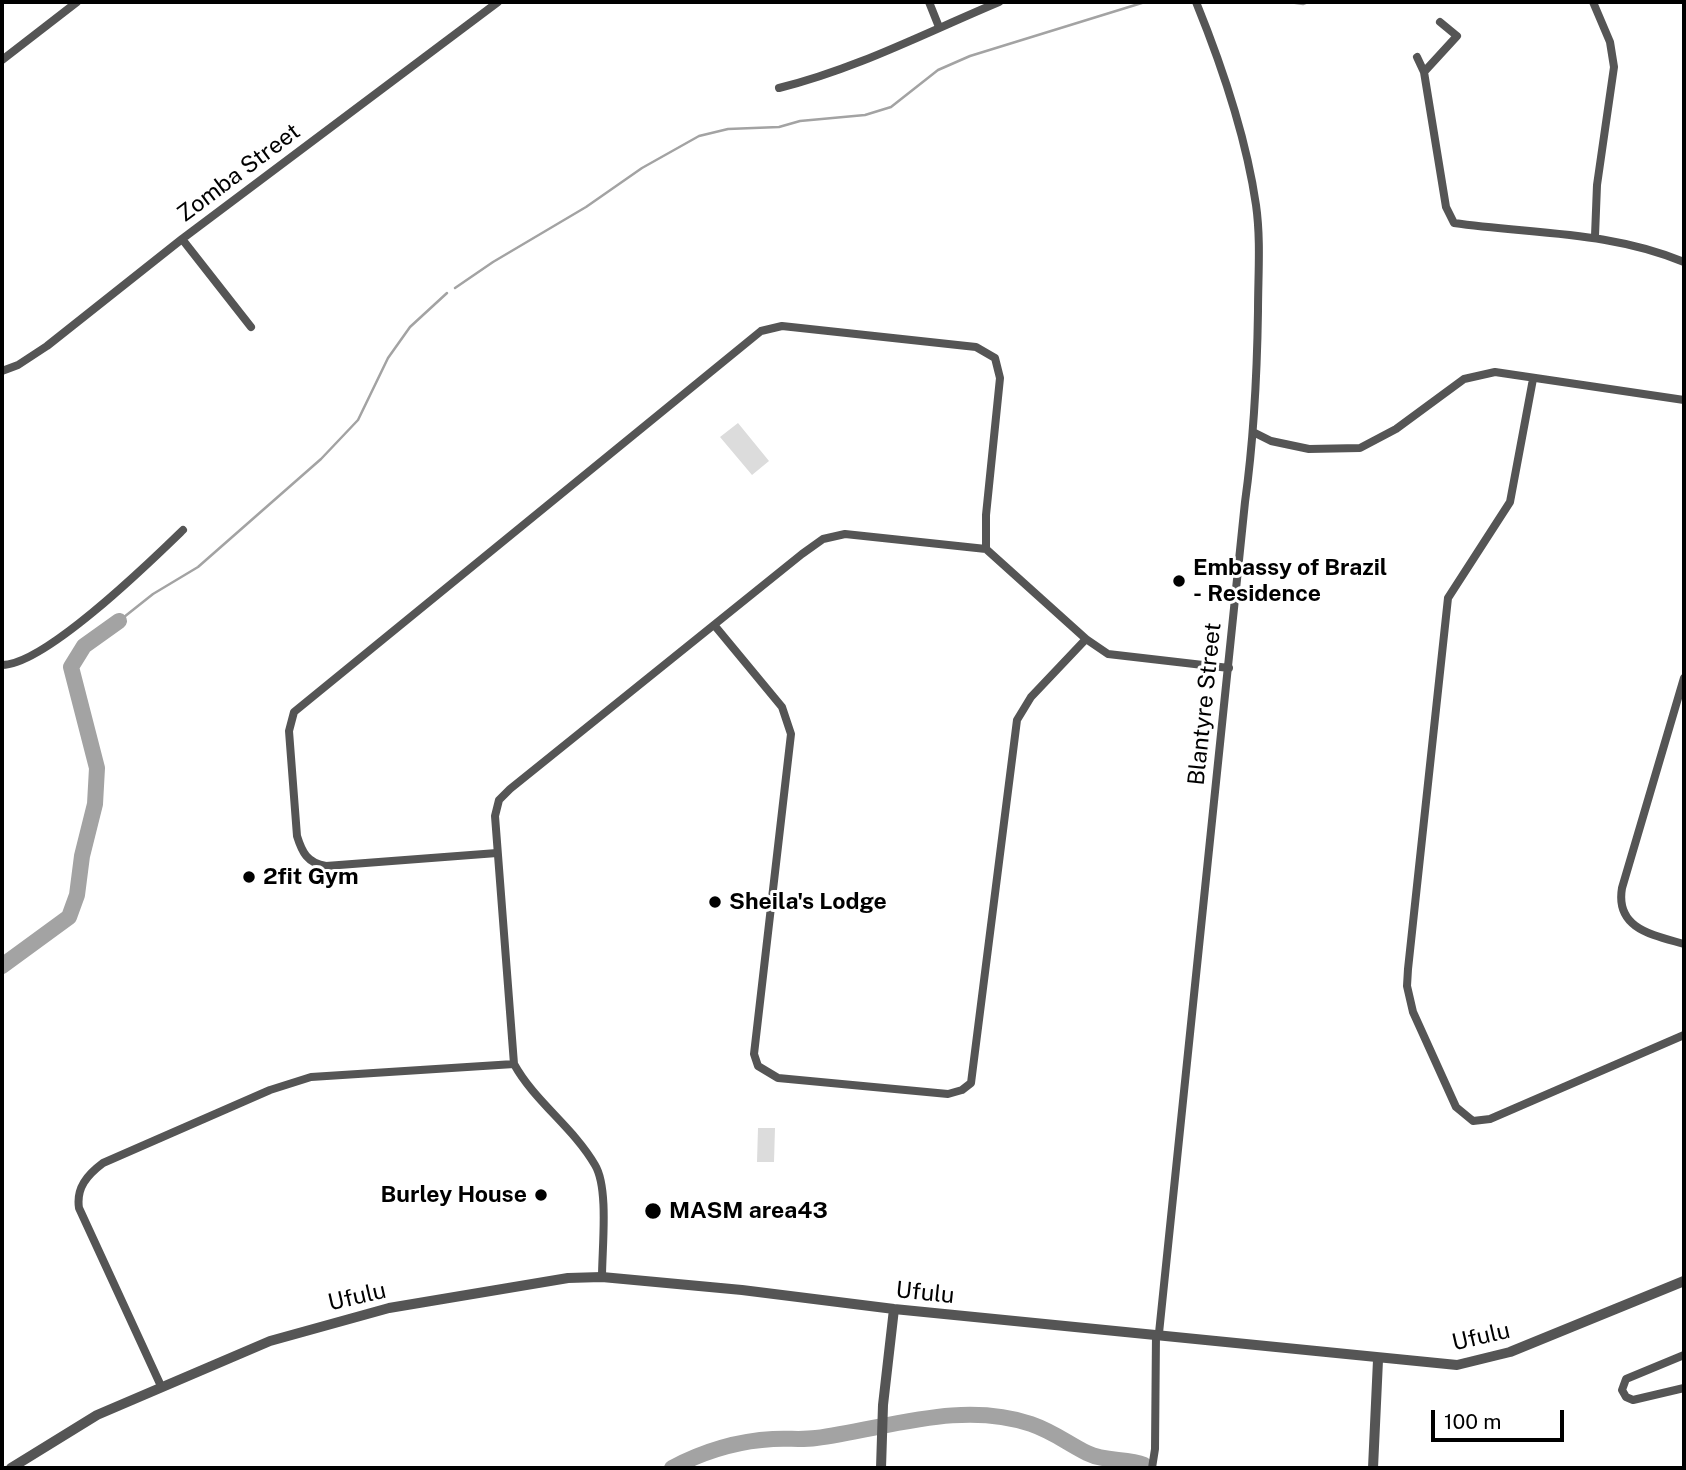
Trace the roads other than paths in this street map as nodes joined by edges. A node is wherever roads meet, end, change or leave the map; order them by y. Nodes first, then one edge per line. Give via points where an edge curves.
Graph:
1 (77, 2) edge
2 (498, 2) edge
3 (929, 2) edge
4 (999, 2) edge
5 (1196, 2) edge
6 (1593, 2) edge
7 (1440, 22) dead end
8 (939, 27) junction
9 (1465, 29) dead end
10 (1457, 36) junction
11 (1417, 57) dead end
12 (2, 60) edge
13 (1423, 72) junction
14 (779, 88) dead end
15 (1595, 236) junction
16 (182, 239) junction
17 (1684, 262) edge
18 (251, 327) dead end
19 (2, 371) edge
20 (1533, 379) junction
21 (1684, 400) edge
22 (1255, 433) junction
23 (183, 530) dead end
24 (986, 549) junction
25 (715, 626) junction
26 (1086, 639) junction
27 (2, 665) edge
28 (1229, 668) junction
29 (1684, 678) edge
30 (1681, 702) edge
31 (497, 853) junction
32 (1684, 944) edge
33 (1684, 1035) edge
34 (514, 1064) junction
35 (602, 1276) junction
36 (1684, 1281) edge
37 (894, 1309) junction
38 (1157, 1334) junction
39 (1684, 1355) edge
40 (1378, 1360) junction
41 (161, 1386) junction
42 (1684, 1388) edge
43 (11, 1468) edge
44 (881, 1468) edge
45 (1152, 1468) edge
46 (1373, 1468) edge

1 - 12 street
2 - 16 street, Zomba Street
3 - 8 street
4 - 8 street
5 - 22 street, Blantyre Street via 1246,153 1256,208
6 - 15 street via 1610,42 1614,66 1597,185
7 - 10 street
8 - 14 street via 866,61
9 - 10 street
10 - 13 street
11 - 13 street
13 - 15 street via 1446,207 1454,223
15 - 17 street
16 - 18 street
16 - 19 street, Zomba Street via 47,346
20 - 21 street
20 - 22 street via 1495,372 1464,379 1396,429 1360,447 1309,449
20 - 33 street via 1514,491 1454,586 1445,611 1408,969 1409,999 1455,1107 1473,1121 1490,1119
22 - 28 street, Blantyre Street
23 - 27 street via 133,580 44,649 27,660
24 - 25 street via 832,536 802,554
24 - 26 street
24 - 31 street via 1000,378 995,358 976,347 796,327 770,327 754,335 294,712 289,732 297,836 309,859 326,866
25 - 26 street via 782,707 791,734 754,1054 758,1066 778,1078 948,1094 971,1083 1017,720 1038,689
25 - 31 street via 505,794 495,816
26 - 28 street via 1108,654
28 - 38 street, Blantyre Street
29 - 30 street
30 - 32 street via 1620,903 1624,915 1638,929
31 - 34 street
34 - 35 street via 596,1165 601,1190
34 - 41 street via 311,1077 103,1163 88,1175 80,1190 79,1208
35 - 37 street, Ufulu
35 - 41 street, Ufulu via 535,1281 337,1320 270,1341
36 - 40 street, Ufulu via 1471,1364
37 - 38 street, Ufulu
37 - 44 street
38 - 40 street, Ufulu
38 - 45 street, Blantyre Street
39 - 42 street via 1626,1379 1622,1390 1633,1400
40 - 46 street
41 - 43 street, Ufulu via 97,1415

